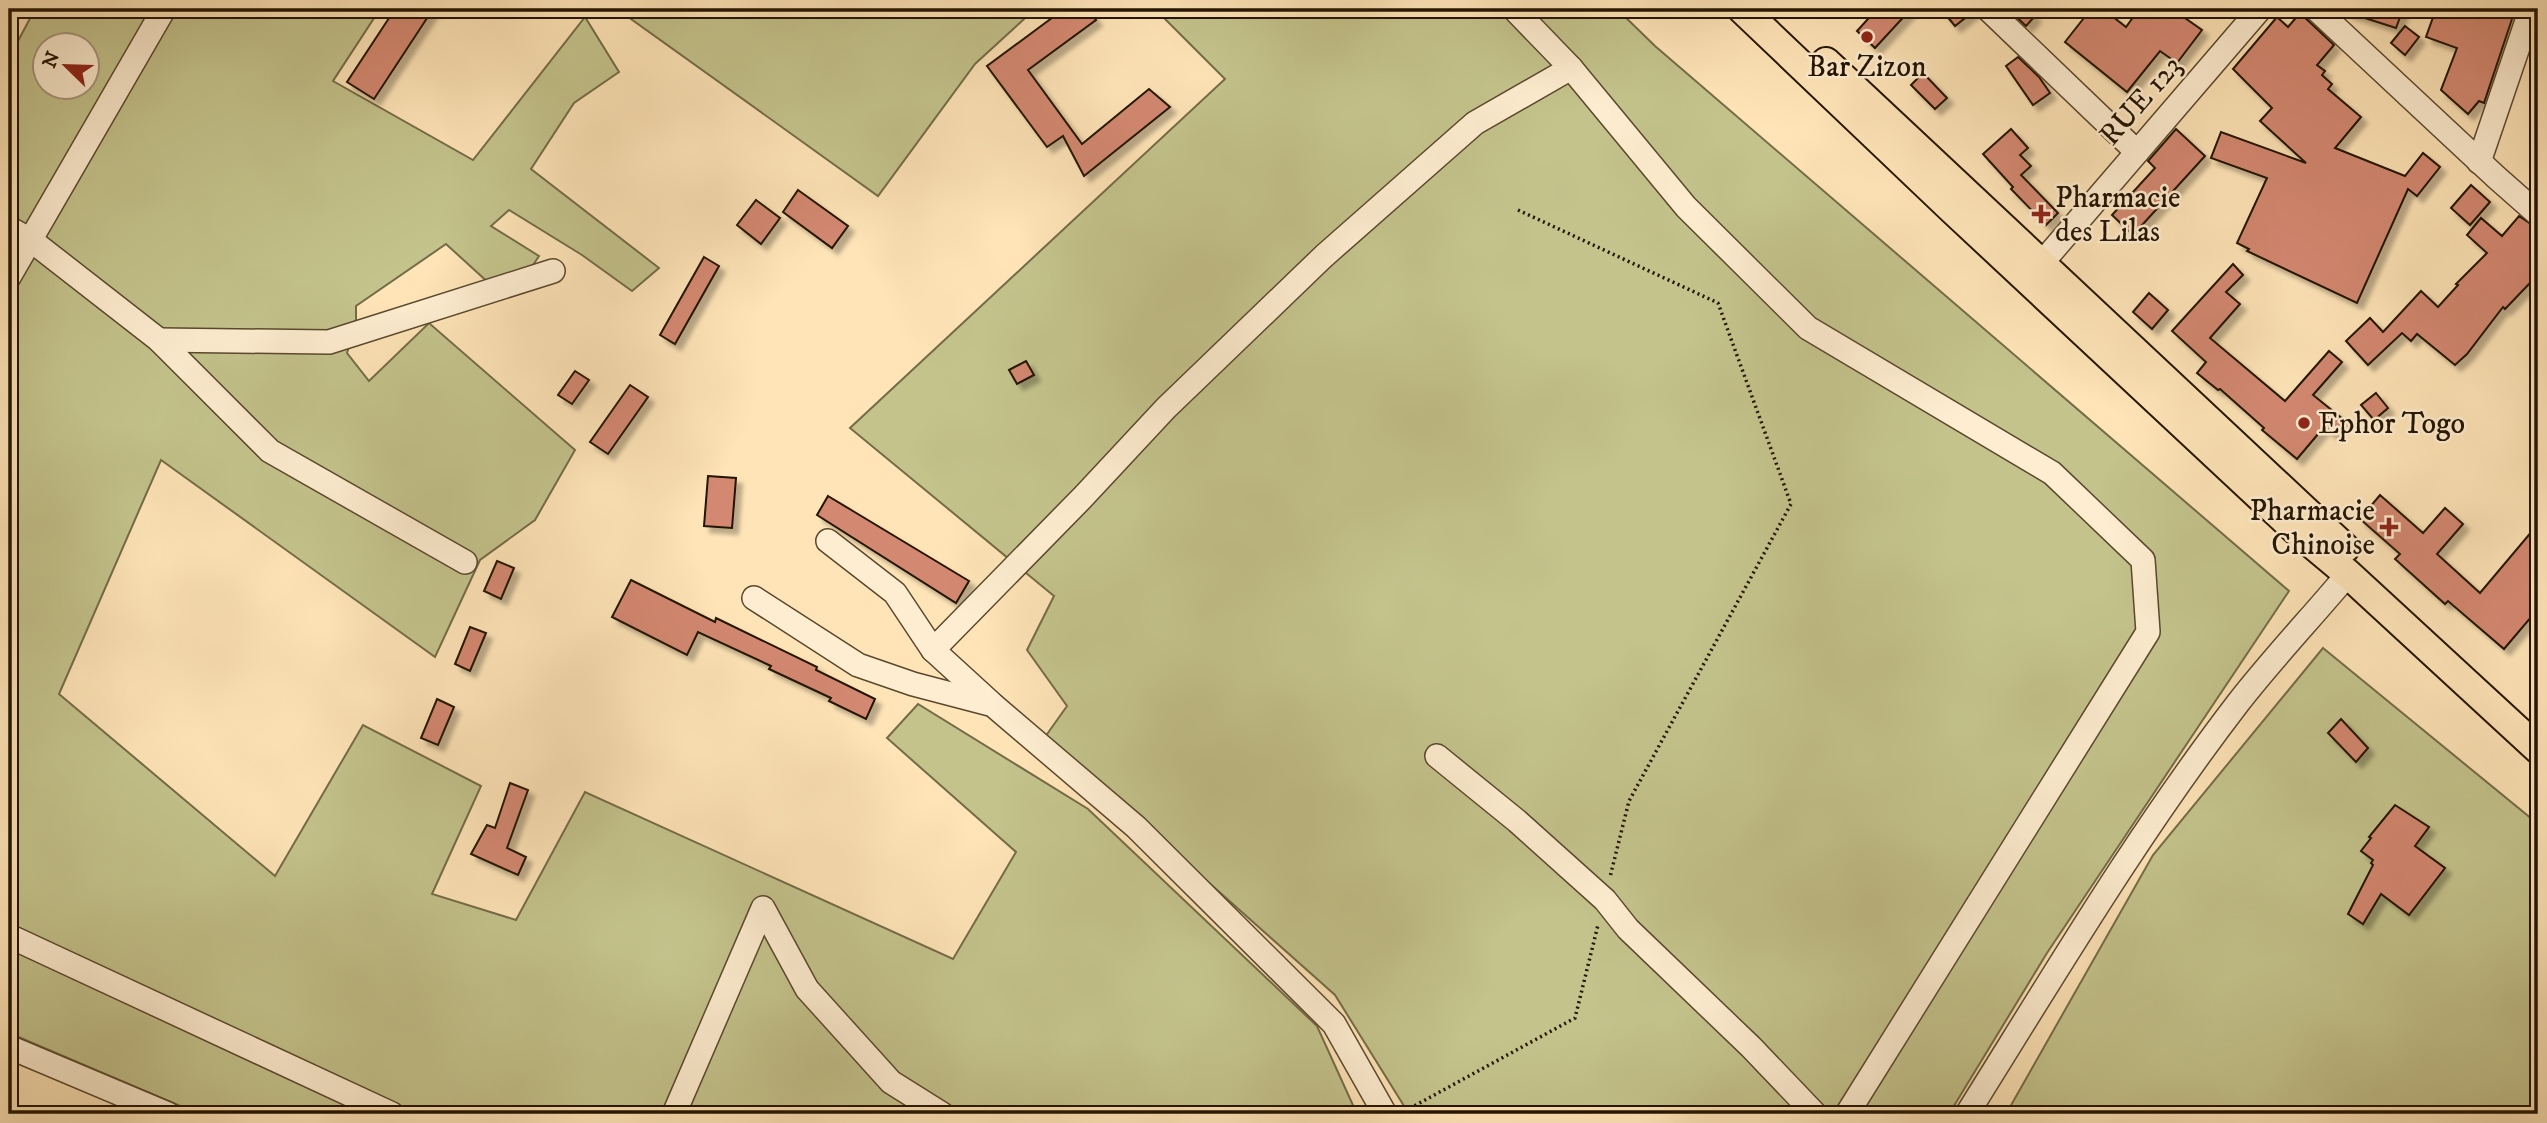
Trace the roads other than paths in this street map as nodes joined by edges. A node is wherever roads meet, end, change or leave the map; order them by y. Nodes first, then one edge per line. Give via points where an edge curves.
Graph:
1 (164, 9) edge
2 (1514, 9) edge
3 (1742, 9) edge
4 (1769, 9) edge
5 (1988, 9) edge
6 (2316, 9) edge
7 (2531, 9) edge
8 (2252, 11) edge
9 (1571, 68) junction
10 (2137, 152) junction
11 (2479, 162) junction
12 (2538, 214) edge
13 (9, 228) edge
14 (32, 240) junction
15 (2042, 264) junction
16 (553, 271) dead end
17 (9, 277) edge
18 (159, 340) junction
19 (828, 541) dead end
20 (465, 562) dead end
21 (2348, 574) junction
22 (754, 598) dead end
23 (933, 650) junction
24 (993, 705) junction
25 (2538, 725) edge
26 (2538, 749) edge
27 (1437, 756) dead end
28 (9, 936) edge
29 (9, 1047) edge
30 (167, 1114) edge
31 (392, 1114) edge
32 (674, 1114) edge
33 (942, 1114) edge
34 (1385, 1114) edge
35 (1815, 1114) edge
36 (1847, 1114) edge
37 (1968, 1114) edge

1 - 14 street
2 - 9 street
3 - 21 main road via 1952,210
4 - 15 main road
5 - 10 street
6 - 11 street
7 - 11 street
8 - 10 street, RUE 123
9 - 23 street via 1475,123 1324,256 1166,408
9 - 36 street via 1686,206 1808,328 2052,473 2143,560 2148,632
10 - 15 street, RUE 123
11 - 12 street
13 - 14 street
14 - 17 street
14 - 18 street
15 - 25 main road
16 - 18 street via 329,342
18 - 20 street via 270,451
19 - 23 street via 895,593
21 - 26 main road
21 - 37 street via 2239,702 2179,783
22 - 24 street via 858,665
23 - 24 street
24 - 34 street via 1136,827 1334,1024
27 - 35 street via 1605,900 1628,929
28 - 31 street
29 - 30 street
32 - 33 street via 763,908 807,989 891,1082

